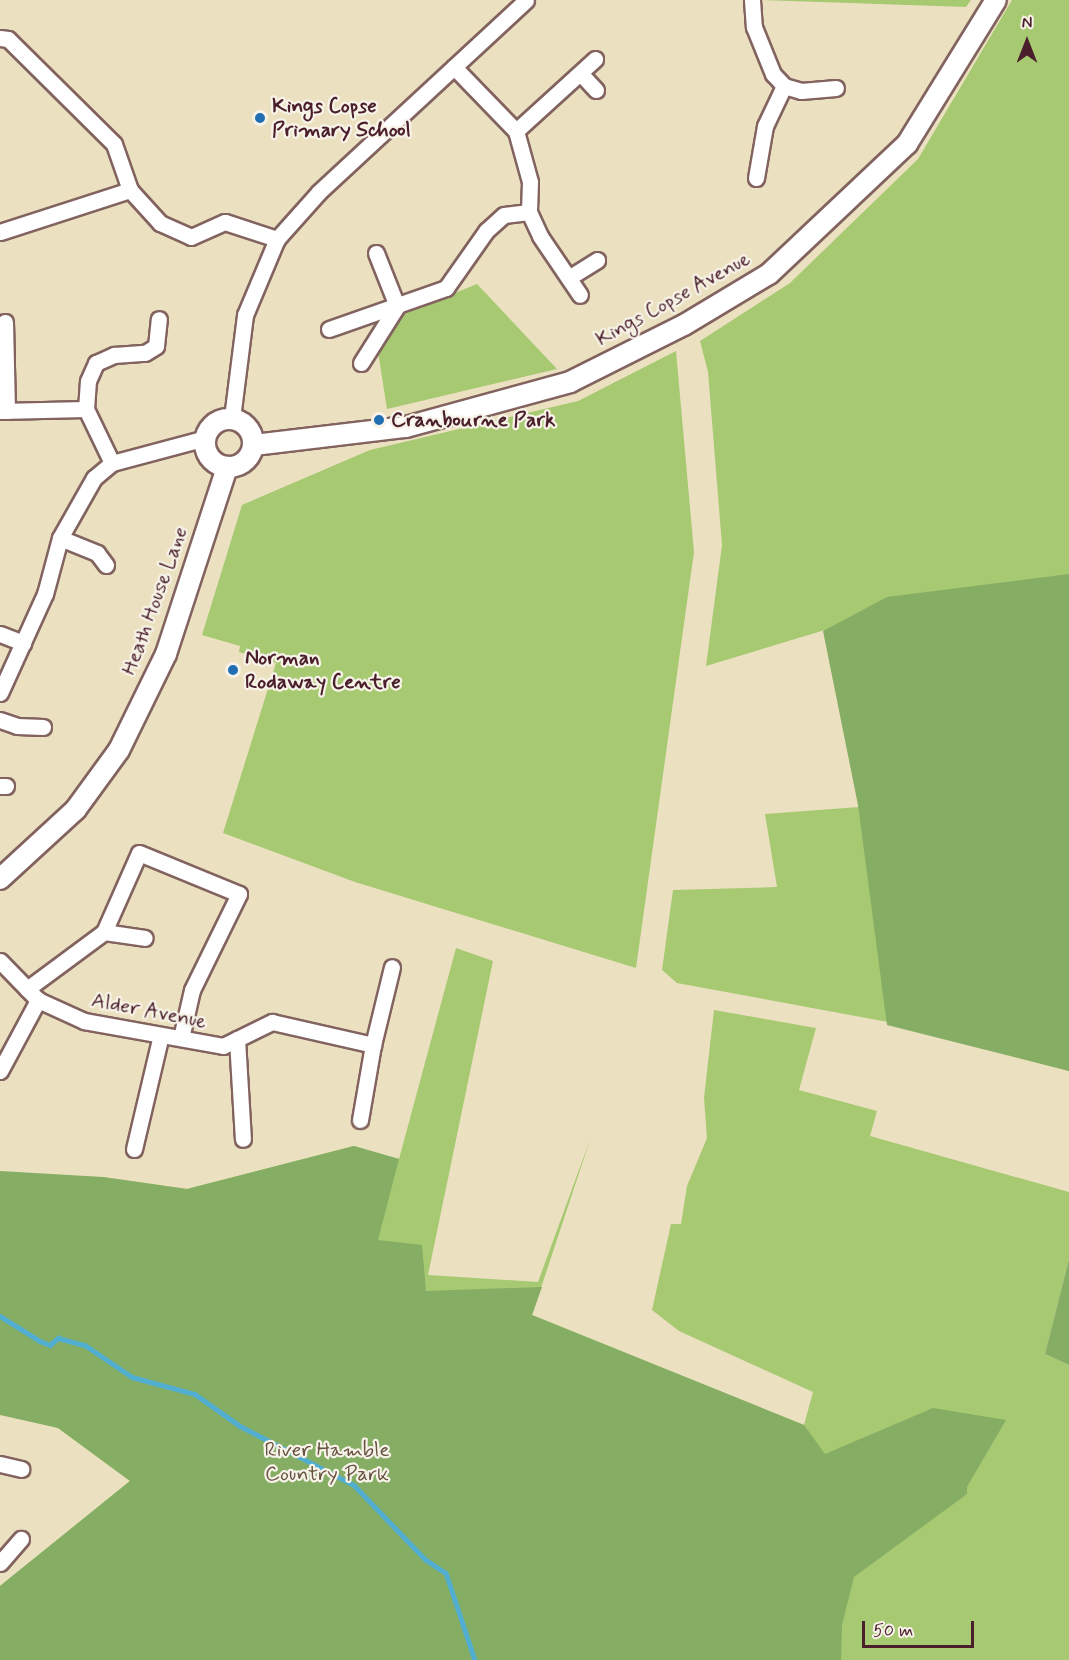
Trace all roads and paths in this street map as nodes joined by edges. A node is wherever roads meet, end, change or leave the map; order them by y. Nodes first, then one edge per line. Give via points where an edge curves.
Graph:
1 (752, 0) edge
2 (996, 0) edge
3 (519, 2) edge
4 (0, 38) edge
5 (596, 58) dead end
6 (454, 67) junction
7 (581, 74) junction
8 (784, 86) junction
9 (830, 86) dead end
10 (596, 90) dead end
11 (516, 131) junction
12 (756, 178) dead end
13 (130, 190) junction
14 (529, 212) junction
15 (0, 232) edge
16 (277, 239) junction
17 (376, 253) dead end
18 (597, 260) dead end
19 (570, 277) junction
20 (580, 295) dead end
21 (397, 306) junction
22 (159, 319) dead end
23 (5, 322) dead end
24 (329, 329) dead end
25 (361, 363) dead end
26 (86, 409) junction
27 (4, 411) edge
28 (232, 418) junction
29 (205, 438) junction
30 (254, 445) junction
31 (112, 463) junction
32 (227, 467) junction
33 (60, 538) junction
34 (105, 556) dead end
35 (0, 634) edge
36 (23, 643) junction
37 (0, 693) edge
38 (0, 720) edge
39 (43, 727) dead end
40 (0, 879) edge
41 (104, 932) junction
42 (145, 938) dead end
43 (0, 961) edge
44 (392, 967) dead end
45 (32, 994) junction
46 (161, 1035) junction
47 (180, 1038) junction
48 (237, 1039) junction
49 (373, 1045) junction
50 (0, 1071) edge
51 (360, 1120) dead end
52 (243, 1138) dead end
53 (134, 1149) dead end
54 (0, 1464) edge
55 (21, 1469) dead end
56 (21, 1539) dead end
57 (0, 1563) edge

1 - 8 street via 754,27 773,74
2 - 30 street, Kings Copse Avenue via 907,144 769,274 570,382 406,427
3 - 6 street
4 - 13 street via 8,39 114,144
5 - 7 street
6 - 11 street
6 - 16 street via 319,192
7 - 10 street
7 - 11 street
8 - 9 street via 801,91
8 - 12 street via 765,126 764,161
11 - 14 street via 530,182
13 - 15 street
13 - 16 street via 160,223 191,237 225,222
14 - 19 street via 540,236
14 - 21 street via 504,215 486,231 446,288
16 - 28 street via 245,315
17 - 21 street
18 - 19 street
19 - 20 street
21 - 24 street
21 - 25 street
22 - 26 street via 156,346 145,353 114,355 96,363 88,381
23 - 27 street
26 - 27 street
26 - 31 street
28 - 29 street via 213,424
28 - 30 street via 247,426
29 - 31 street
29 - 32 street via 211,460
30 - 32 street via 246,460
31 - 33 street via 94,478
32 - 40 street, Heath House Lane via 166,654 119,750 76,809
33 - 34 street
33 - 36 street via 45,594
35 - 36 street
36 - 37 street
38 - 39 street via 17,726
41 - 42 street
41 - 45 street
41 - 47 street via 139,853 239,894 192,990
43 - 45 street, Alder Avenue
44 - 49 street
45 - 46 street, Alder Avenue via 84,1021
45 - 50 street
46 - 47 street, Alder Avenue
46 - 53 street
47 - 48 street, Alder Avenue via 223,1046
48 - 49 street, Alder Avenue via 272,1022
48 - 52 street
49 - 51 street
54 - 55 street
56 - 57 street

